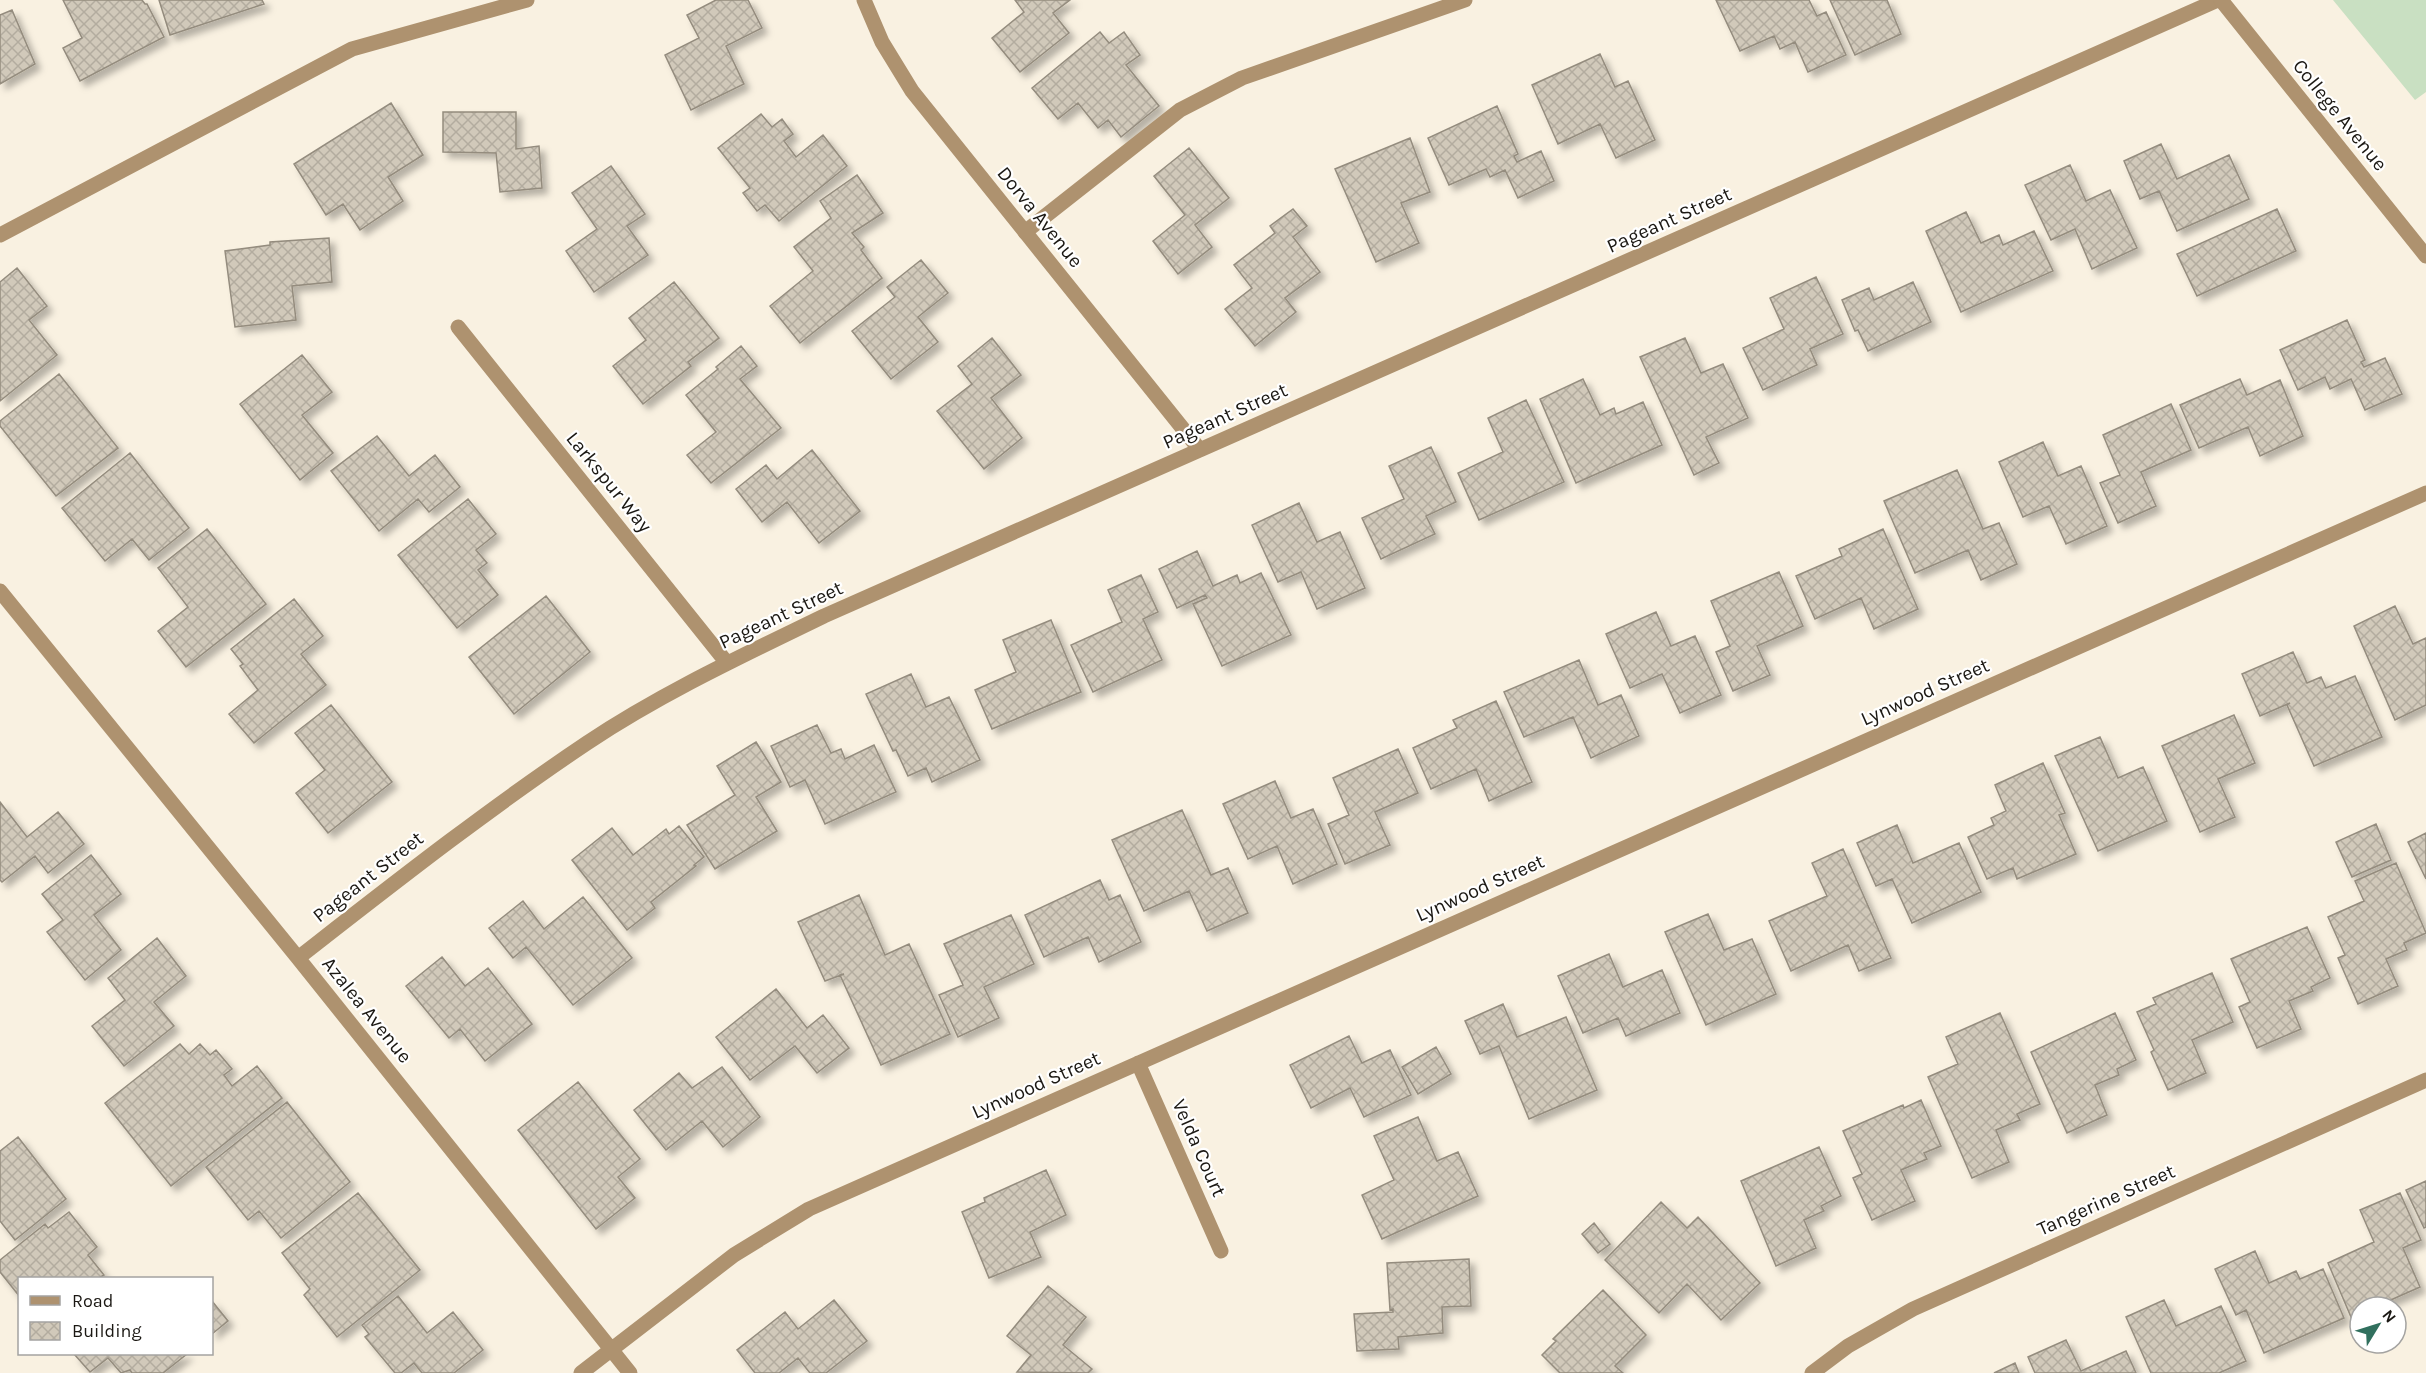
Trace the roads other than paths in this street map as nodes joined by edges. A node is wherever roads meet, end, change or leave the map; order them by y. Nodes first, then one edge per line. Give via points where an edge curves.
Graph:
1 (527, 0) edge
2 (864, 0) edge
3 (1466, 0) edge
4 (2220, 0) edge
5 (1025, 232) junction
6 (0, 235) edge
7 (2426, 256) edge
8 (458, 327) dead end
9 (1200, 450) junction
10 (2426, 493) edge
11 (0, 591) edge
12 (727, 663) junction
13 (298, 958) junction
14 (1138, 1063) junction
15 (2426, 1080) edge
16 (1221, 1251) dead end
17 (611, 1350) junction
18 (581, 1373) edge
19 (630, 1373) edge
20 (1812, 1373) edge

1 - 6 street via 352,49
2 - 5 street, Dorva Avenue via 882,42 912,91
3 - 5 street via 1242,78 1180,110
4 - 7 street, College Avenue
4 - 9 street, Pageant Street
5 - 9 street, Dorva Avenue
8 - 12 street, Larkspur Way
9 - 12 street, Pageant Street via 835,611
10 - 14 street, Lynwood Street
11 - 13 street, Azalea Avenue
12 - 13 street, Pageant Street via 579,748 475,821
13 - 17 street, Azalea Avenue
14 - 16 street, Velda Court
14 - 17 street, Lynwood Street via 809,1209 734,1255
15 - 20 street, Tangerine Street via 1913,1309 1848,1346
17 - 18 street, Lynwood Street
17 - 19 street, Azalea Avenue

